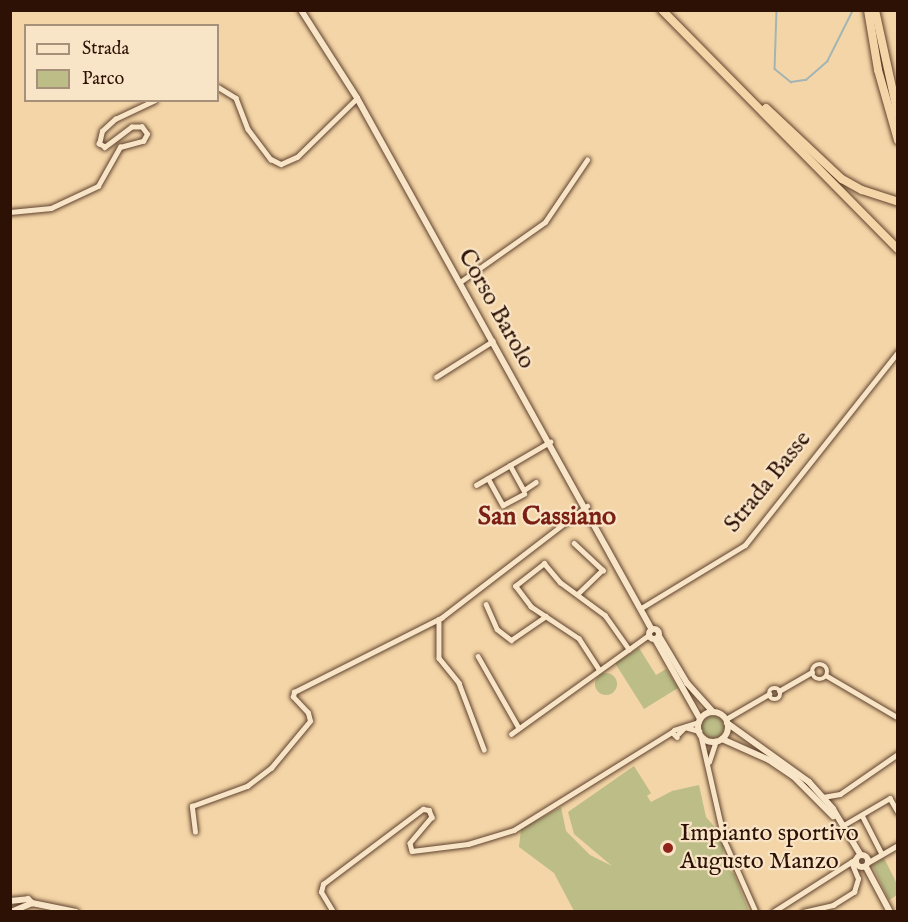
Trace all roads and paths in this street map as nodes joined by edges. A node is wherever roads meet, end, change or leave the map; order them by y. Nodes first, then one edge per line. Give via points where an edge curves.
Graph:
1 (301, 10) edge
2 (662, 10) edge
3 (670, 10) edge
4 (868, 10) edge
5 (876, 10) edge
6 (219, 88) edge
7 (357, 98) junction
8 (151, 102) edge
9 (894, 117) edge
10 (897, 140) edge
11 (587, 160) dead end
12 (897, 202) edge
13 (10, 212) edge
14 (897, 249) edge
15 (460, 282) junction
16 (493, 341) junction
17 (897, 352) edge
18 (436, 377) dead end
19 (550, 442) junction
20 (510, 465) junction
21 (488, 478) junction
22 (536, 482) dead end
23 (476, 485) dead end
24 (524, 494) dead end
25 (587, 506) junction
26 (574, 543) dead end
27 (578, 594) junction
28 (486, 604) dead end
29 (643, 607) junction
30 (546, 616) junction
31 (439, 619) junction
32 (654, 635) junction
33 (629, 649) junction
34 (478, 656) dead end
35 (599, 669) junction
36 (812, 672) junction
37 (826, 675) junction
38 (713, 712) junction
39 (897, 717) edge
40 (700, 721) junction
41 (727, 721) junction
42 (519, 728) junction
43 (700, 733) junction
44 (511, 734) dead end
45 (673, 734) junction
46 (719, 740) junction
47 (484, 749) dead end
48 (897, 754) edge
49 (710, 770) junction
50 (840, 794) junction
51 (823, 797) junction
52 (833, 809) junction
53 (897, 812) edge
54 (862, 815) junction
55 (844, 825) junction
56 (195, 832) dead end
57 (897, 845) edge
58 (882, 854) junction
59 (856, 858) junction
60 (865, 866) junction
61 (10, 901) edge
62 (32, 903) junction
63 (888, 911) edge
64 (11, 912) edge
65 (76, 912) edge
66 (333, 912) edge
67 (756, 912) edge
68 (773, 912) edge
69 (803, 912) edge

1 - 7 main road, Corso Barolo
2 - 14 highway
3 - 12 highway via 794,135 854,186
4 - 9 highway
5 - 9 highway
6 - 7 street via 234,96 246,125 271,159 281,164 297,157
7 - 15 main road, Corso Barolo
8 - 13 street via 102,131 102,147 114,144 135,126 147,134 143,141 120,147 98,186 51,208
9 - 10 highway
11 - 15 street via 545,222
15 - 16 main road, Corso Barolo
16 - 18 street
16 - 19 main road, Corso Barolo
17 - 29 street, Strada Basse via 745,545
19 - 20 street
19 - 25 main road, Corso Barolo
20 - 21 street
20 - 22 street via 524,490
21 - 23 street
21 - 24 street via 503,506
25 - 29 main road, Corso Barolo
25 - 31 street
26 - 27 street via 603,570
27 - 30 street via 544,563 515,586 523,599
27 - 33 street via 605,615
28 - 30 street via 497,629 511,640
29 - 32 main road, Corso Barolo
30 - 35 street via 579,639
31 - 47 street via 439,658 459,683
31 - 56 street via 294,692 293,697 310,721 271,768 247,786 192,806
32 - 33 street
32 - 38 main road, Corso Barolo
32 - 40 main road, Corso Barolo
33 - 35 street
34 - 42 street
35 - 42 street
36 - 37 street via 817,679
36 - 37 street via 816,665 823,665
36 - 41 street via 779,691 773,689
37 - 39 street
38 - 40 main road
38 - 41 main road, Corso Barolo
40 - 43 main road
40 - 45 street
41 - 46 main road
41 - 51 main road, Corso Barolo via 794,769
42 - 44 street
43 - 45 street via 685,728
43 - 46 main road
43 - 49 street
45 - 66 street via 514,830 468,844 412,850 410,843 432,817 429,810 423,809 323,884 321,892
46 - 49 street via 709,757
46 - 59 main road via 769,760 807,787 834,818
48 - 50 street
49 - 67 street via 725,842
50 - 51 street
50 - 52 street
51 - 52 main road, Corso Barolo
52 - 55 main road, Corso Barolo
53 - 54 street via 890,798
54 - 55 street
54 - 58 street
55 - 59 main road, Corso Barolo
57 - 58 street
58 - 60 street
59 - 60 main road
59 - 68 street
59 - 69 street via 858,879 854,892 833,905
60 - 63 main road
61 - 62 main road via 30,899
62 - 64 main road
62 - 65 main road

